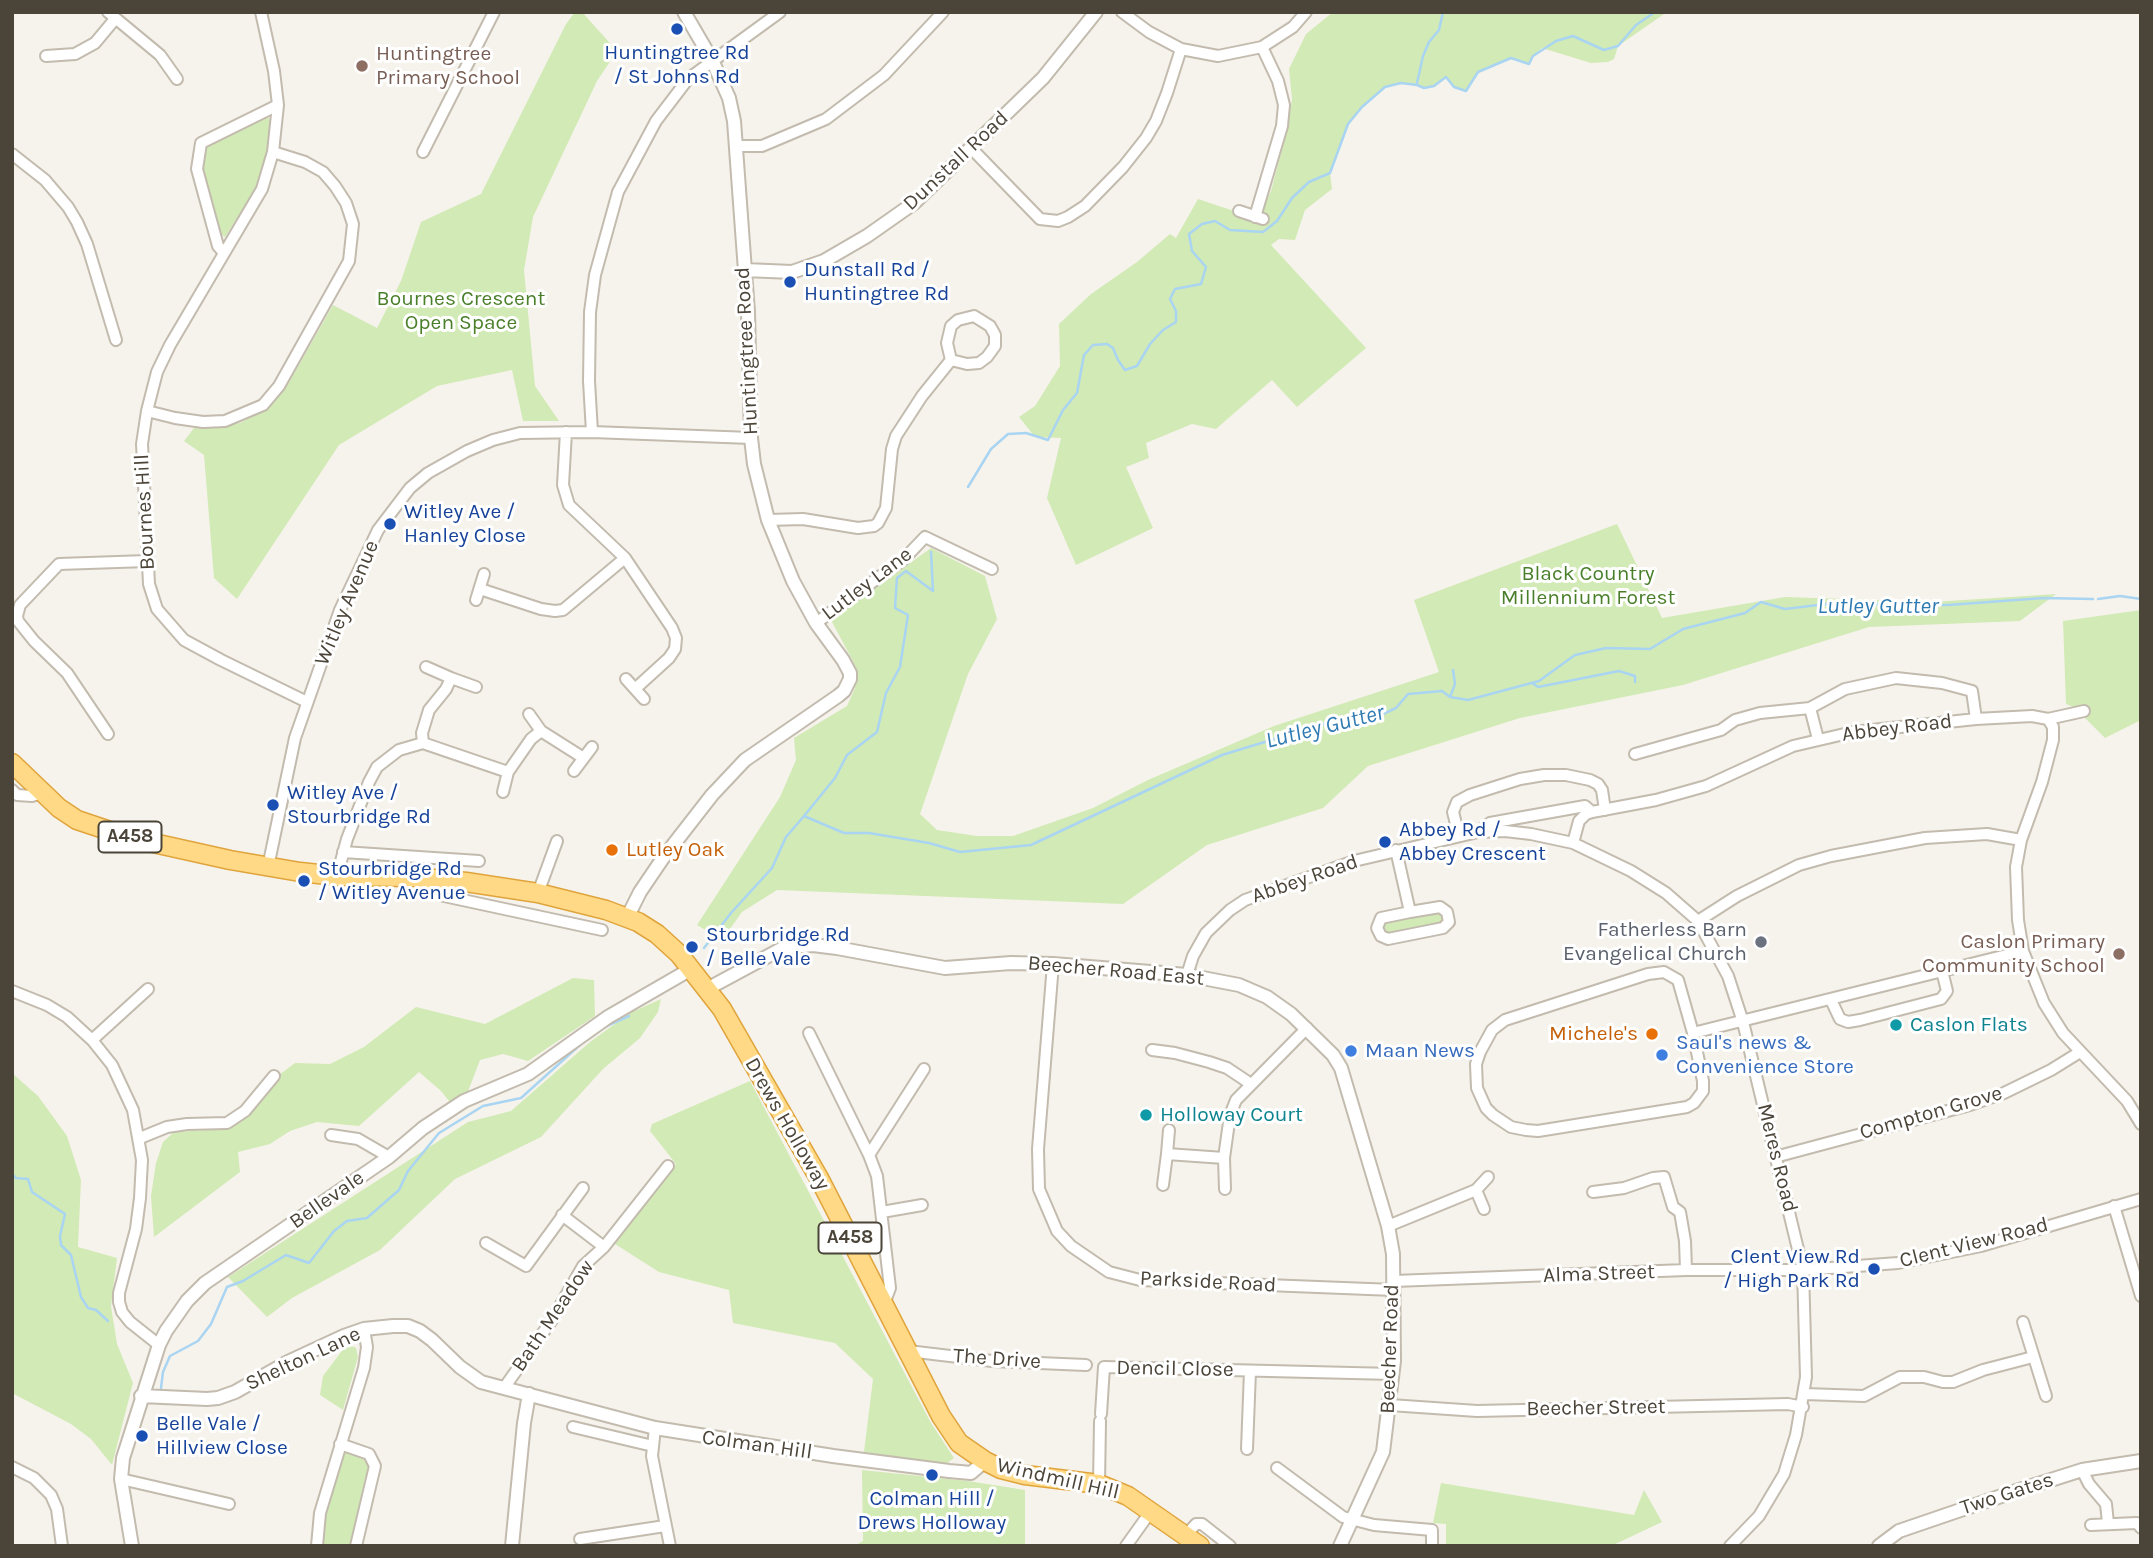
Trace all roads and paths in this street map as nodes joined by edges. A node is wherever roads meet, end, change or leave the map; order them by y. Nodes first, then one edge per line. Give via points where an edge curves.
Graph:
1 (261, 12) edge
2 (494, 12) edge
3 (684, 12) edge
4 (780, 12) edge
5 (943, 12) edge
6 (1096, 12) edge
7 (1122, 12) edge
8 (1306, 12) edge
9 (112, 16) edge
10 (1262, 47) junction
11 (1181, 49) junction
12 (46, 56) dead end
13 (712, 60) junction
14 (177, 79) dead end
15 (278, 105) junction
16 (738, 146) junction
17 (972, 149) junction
18 (273, 152) junction
19 (423, 152) dead end
20 (12, 154) edge
21 (1239, 211) dead end
22 (224, 253) junction
23 (744, 271) junction
24 (116, 340) dead end
25 (951, 360) junction
26 (147, 411) junction
27 (566, 432) junction
28 (593, 432) junction
29 (751, 438) junction
30 (768, 520) junction
31 (625, 558) junction
32 (147, 561) junction
33 (992, 569) dead end
34 (484, 575) dead end
35 (816, 623) junction
36 (426, 667) dead end
37 (452, 678) junction
38 (626, 679) dead end
39 (476, 687) dead end
40 (636, 688) junction
41 (644, 699) dead end
42 (307, 702) junction
43 (1810, 708) junction
44 (2084, 711) dead end
45 (529, 714) dead end
46 (1976, 719) junction
47 (2048, 719) junction
48 (541, 731) junction
49 (108, 734) dead end
50 (1818, 739) junction
51 (423, 743) junction
52 (592, 747) dead end
53 (1635, 754) dead end
54 (582, 757) junction
55 (12, 763) edge
56 (573, 771) dead end
57 (509, 772) junction
58 (12, 790) edge
59 (503, 792) dead end
60 (43, 793) junction
61 (1605, 810) junction
62 (1592, 813) junction
63 (1478, 832) junction
64 (1459, 836) junction
65 (2021, 839) junction
66 (557, 841) dead end
67 (1573, 844) junction
68 (1396, 849) junction
69 (343, 852) junction
70 (479, 862) dead end
71 (268, 867) junction
72 (337, 876) junction
73 (433, 879) junction
74 (538, 893) junction
75 (1410, 912) junction
76 (627, 918) junction
77 (1698, 922) junction
78 (602, 930) dead end
79 (2023, 951) junction
80 (1053, 964) junction
81 (691, 969) junction
82 (1942, 971) junction
83 (1187, 975) junction
84 (148, 989) dead end
85 (707, 989) junction
86 (12, 991) edge
87 (1831, 1000) junction
88 (1743, 1022) junction
89 (1307, 1028) junction
90 (809, 1033) dead end
91 (1693, 1033) junction
92 (92, 1040) junction
93 (1152, 1050) dead end
94 (2080, 1052) junction
95 (924, 1069) dead end
96 (274, 1076) dead end
97 (1251, 1084) junction
98 (2141, 1124) edge
99 (1169, 1130) dead end
100 (331, 1135) dead end
101 (140, 1139) junction
102 (1167, 1154) junction
103 (869, 1155) junction
104 (389, 1157) junction
105 (1775, 1157) junction
106 (1224, 1158) junction
107 (668, 1166) dead end
108 (1488, 1177) dead end
109 (1163, 1185) dead end
110 (583, 1188) dead end
111 (1225, 1189) dead end
112 (1476, 1190) junction
113 (1593, 1192) dead end
114 (2141, 1199) edge
115 (922, 1205) dead end
116 (2114, 1206) junction
117 (1485, 1209) dead end
118 (882, 1212) junction
119 (562, 1216) junction
120 (1388, 1226) junction
121 (486, 1244) dead end
122 (604, 1247) junction
123 (1685, 1270) junction
124 (1803, 1270) junction
125 (1394, 1286) junction
126 (2141, 1296) edge
127 (884, 1304) junction
128 (2023, 1322) dead end
129 (364, 1329) junction
130 (159, 1345) junction
131 (908, 1352) junction
132 (2033, 1357) junction
133 (1086, 1365) dead end
134 (1250, 1371) junction
135 (1393, 1374) junction
136 (504, 1388) junction
137 (529, 1394) junction
138 (1805, 1394) junction
139 (141, 1396) junction
140 (2046, 1396) dead end
141 (565, 1403) junction
142 (1390, 1405) junction
143 (1803, 1407) junction
144 (524, 1423) junction
145 (573, 1427) dead end
146 (655, 1428) junction
147 (340, 1444) junction
148 (653, 1446) junction
149 (1247, 1449) dead end
150 (985, 1461) junction
151 (2141, 1461) edge
152 (12, 1466) edge
153 (1277, 1468) dead end
154 (2082, 1470) junction
155 (121, 1479) junction
156 (1098, 1484) junction
157 (229, 1504) dead end
158 (1151, 1511) junction
159 (1353, 1520) junction
160 (2108, 1523) junction
161 (2091, 1525) dead end
162 (665, 1526) junction
163 (2141, 1528) edge
164 (580, 1539) dead end
165 (1193, 1540) edge
166 (62, 1546) edge
167 (132, 1546) edge
168 (317, 1546) edge
169 (356, 1546) edge
170 (512, 1546) edge
171 (670, 1546) edge
172 (1126, 1546) edge
173 (1230, 1546) edge
174 (1340, 1546) edge
175 (1432, 1546) edge
176 (1730, 1546) edge
177 (1879, 1546) edge

1 - 15 street, Bournes Hill
2 - 19 street
3 - 13 street, Huntingtree Road
4 - 13 street
5 - 16 street via 884,75 827,119 762,146
6 - 17 street, Dunstall Road via 1043,78
7 - 11 street
8 - 10 street via 1293,27
9 - 12 street via 95,43 75,54
9 - 14 street via 160,55
10 - 11 street via 1218,56
10 - 21 street via 1278,81 1284,105 1282,125 1259,218
11 - 17 street via 1146,138 1085,206 1068,217 1040,219
13 - 16 street, Huntingtree Road via 729,98
13 - 28 street via 688,79 665,107 618,192 595,275 590,312
15 - 18 street, Bournes Hill
15 - 22 street via 201,143 197,169 218,246
16 - 23 street, Huntingtree Road
17 - 23 street, Dunstall Road via 914,203 824,261 792,272
18 - 22 street, Bournes Hill via 262,189
18 - 26 street via 323,172 335,186 353,224 349,261 279,386 263,405 225,421 203,422
20 - 24 street via 45,180 77,222
22 - 26 street, Bournes Hill via 170,345
23 - 29 street, Huntingtree Road
25 - 25 street via 947,343 951,326 974,316 990,326 995,346 986,357 979,363
25 - 30 street via 900,426 892,449 886,508 874,526
26 - 32 street, Bournes Hill via 142,455
27 - 28 street, Witley Avenue
27 - 31 street via 563,485 569,505
27 - 42 street, Witley Avenue via 520,433 493,440 446,462 410,488 378,530 340,610
28 - 29 street, Witley Avenue
29 - 30 street, Huntingtree Road
30 - 35 street, Huntingtree Road
31 - 34 street via 575,601 555,611 478,595
31 - 40 street via 676,638 669,658
32 - 42 street, Bournes Hill via 157,609 184,640
32 - 49 street via 58,564 20,605 17,616 67,673
33 - 35 street, Lutley Lane via 925,537 904,559
35 - 76 street, Huntingtree Road via 850,673 844,691 746,760 712,794 663,858
36 - 37 street
37 - 39 street
37 - 51 street via 429,710
38 - 40 street
40 - 41 street
42 - 71 street, Witley Avenue via 287,769
43 - 46 street, Abbey Road via 1845,689 1896,678 1942,682 1972,691
43 - 50 street, Abbey Road
43 - 53 street, Abbey Road via 1760,713 1735,720 1721,730
44 - 47 street, Abbey Road
45 - 48 street
46 - 47 street, Abbey Road
46 - 50 street, Abbey Road
47 - 65 street via 2053,740
48 - 54 street
48 - 57 street
50 - 61 street, Abbey Road via 1706,786
51 - 57 street
51 - 69 street via 399,750 377,767
52 - 54 street
54 - 56 street
55 - 60 highway, A458
57 - 59 street
58 - 60 street via 17,795
60 - 71 highway, A458 via 76,820 98,828
61 - 62 street, Abbey Road
61 - 64 street via 1602,790 1590,780 1566,775 1520,779 1457,802 1453,812
62 - 63 street, Abbey Road via 1585,806 1490,823
62 - 67 street via 1579,821
63 - 64 street, Abbey Road
63 - 67 street, Meres Road via 1531,834
64 - 68 street, Abbey Road
65 - 77 street via 1987,834 1925,838 1841,853 1769,880
65 - 79 street via 2016,884
66 - 74 street
67 - 77 street, Meres Road via 1666,893
68 - 75 street
68 - 83 street, Abbey Road via 1354,860 1230,909 1206,933
69 - 70 street
69 - 72 street
71 - 72 highway, A458
72 - 73 highway, A458
73 - 74 highway, A458
73 - 78 street via 436,891 444,896
74 - 76 highway, A458
75 - 75 street via 1440,907 1449,922 1443,928 1388,939 1381,936 1377,928 1381,918
76 - 81 highway, A458 via 663,938
77 - 88 street, Meres Road via 1728,976
79 - 82 street
79 - 94 street via 2044,1003
80 - 83 street, Beecher Road East
80 - 85 street, Beecher Road East via 945,968 837,947 783,947
80 - 125 street, Parkside Road via 1039,1189 1057,1231 1070,1246 1109,1272 1140,1280
81 - 85 highway, Drews Holloway / A458
81 - 104 street, Bellevale via 572,1040 528,1074 464,1101
82 - 87 street
82 - 87 street via 1947,990 1941,999 1848,1022 1840,1018
83 - 89 street, Beecher Road East via 1239,985 1267,997
84 - 92 street
85 - 127 highway, Drews Holloway / A458 via 820,1180
86 - 92 street via 67,1017
87 - 88 street
88 - 91 street
88 - 105 street, Meres Road
89 - 97 street
89 - 120 street, Beecher Road East via 1341,1068
90 - 103 street
91 - 91 street via 1703,1091 1687,1107 1526,1130 1493,1115 1477,1088 1480,1052 1492,1030 1505,1020 1648,974 1664,972 1678,980
92 - 101 street via 112,1065 133,1110
93 - 97 street via 1227,1068
94 - 98 street via 2127,1101
94 - 105 street, Compton Grove via 2004,1093 1970,1105
95 - 103 street
96 - 101 street via 245,1111 227,1123 167,1127
97 - 106 street via 1230,1115
99 - 102 street
100 - 104 street via 358,1139
101 - 130 street via 136,1228 118,1293 122,1312
102 - 106 street
102 - 109 street
103 - 118 street
104 - 130 street, Bellevale via 205,1283 181,1308
105 - 124 street, Meres Road
106 - 111 street
107 - 122 street, Bath Meadow
108 - 112 street
110 - 119 street
112 - 117 street
112 - 120 street
113 - 123 street via 1664,1177 1673,1207 1680,1212
114 - 116 street, Clent View Road
115 - 118 street
116 - 124 street, Clent View Road via 1915,1261
116 - 126 street
118 - 127 street via 890,1288
119 - 121 street via 526,1266
119 - 122 street, Bath Meadow
120 - 125 street, Beecher Road
122 - 136 street, Bath Meadow via 583,1266
123 - 124 street, Alma Street
123 - 125 street, Alma Street
124 - 138 street, Meres Road
125 - 135 street, Beecher Road
127 - 131 highway, Drews Holloway / A458
128 - 132 street
129 - 136 street, Shelton Lane via 393,1325 420,1331 472,1377
129 - 139 street, Shelton Lane via 218,1398
129 - 147 street via 364,1368
130 - 139 street, Bellevale
131 - 133 street, The Drive
131 - 150 highway, Drews Holloway / A458 via 959,1443
132 - 138 street via 1953,1382 1900,1377 1864,1396
132 - 140 street
134 - 135 street, Dencil Close
134 - 149 street, Dencil Close
134 - 156 street, Dencil Close via 1104,1367
135 - 142 street, Beecher Road
136 - 137 street, Shelton Lane
137 - 141 street, Colman Hill
137 - 144 street
138 - 143 street, Meres Road
139 - 155 street, Bellevale
141 - 144 street via 534,1411
141 - 146 street, Colman Hill
142 - 143 street, Beecher Street via 1477,1411
142 - 159 street, Beecher Road via 1383,1452
143 - 176 street, Meres Road via 1784,1474 1759,1516
144 - 170 street
145 - 148 street
146 - 148 street
146 - 150 street, Colman Hill via 949,1471 971,1473
147 - 168 street via 320,1513
147 - 169 street via 369,1454 375,1466
148 - 162 street
150 - 156 highway, Windmill Hill / A458 via 1025,1475
151 - 154 street, Two Gates
152 - 166 street via 51,1495
153 - 159 street via 1329,1508
154 - 160 street via 2106,1504
154 - 177 street, Two Gates via 1899,1531
155 - 157 street
155 - 167 street, Bellevale
156 - 158 highway, Windmill Hill / A458
158 - 165 highway, Windmill Hill / A458
158 - 172 street
159 - 174 street, Beecher Road
159 - 175 street via 1432,1530
160 - 161 street
160 - 163 street via 2137,1523
162 - 164 street
162 - 171 street
165 - 173 street via 1196,1524 1202,1524

